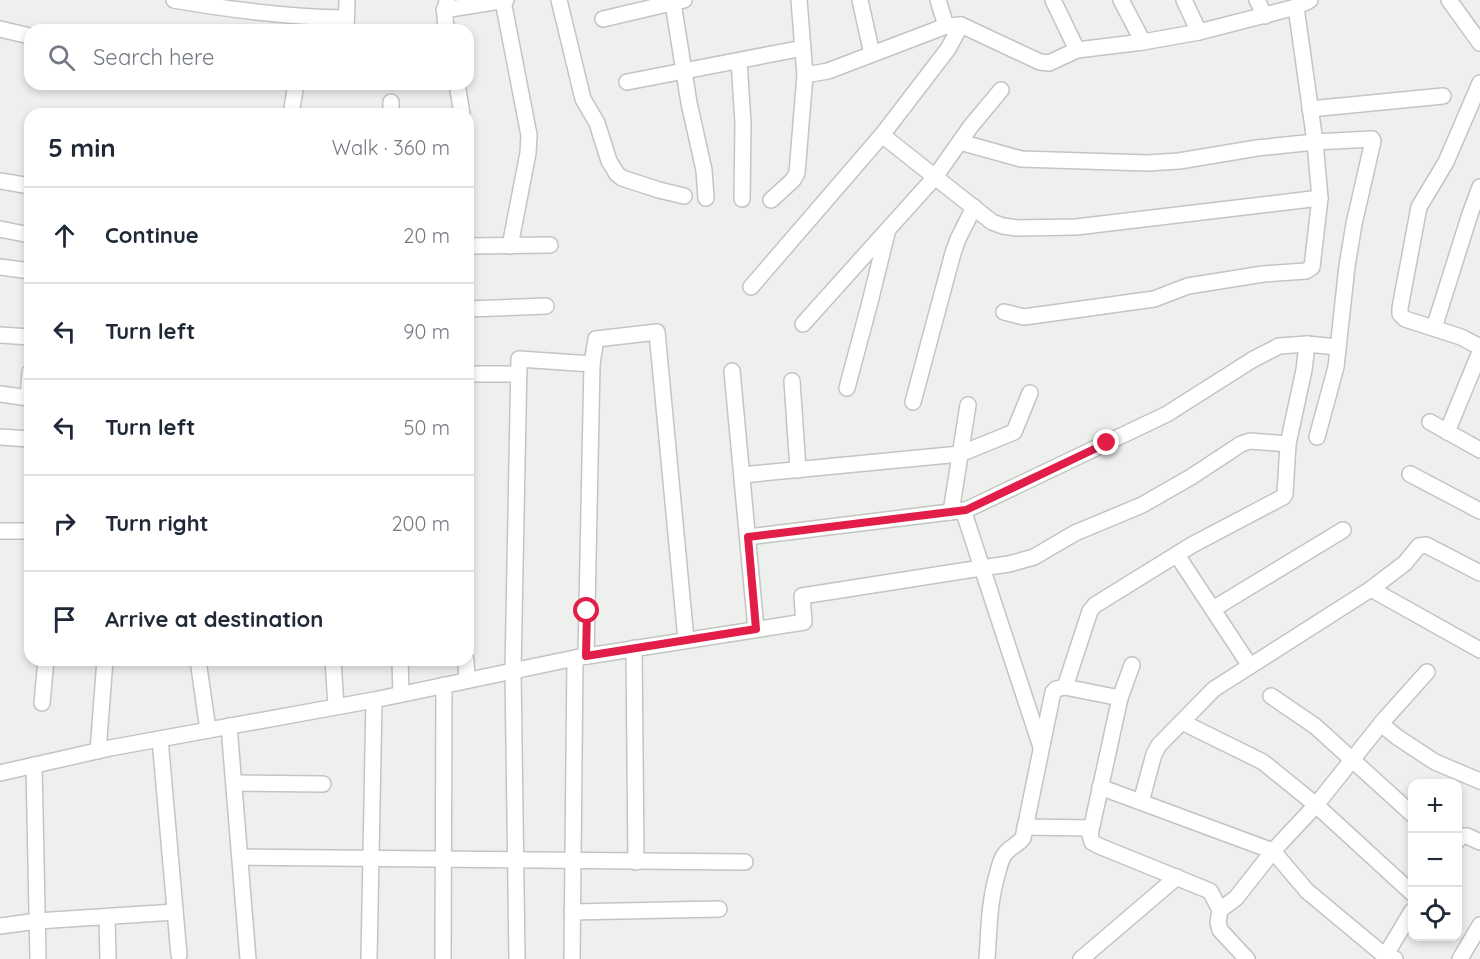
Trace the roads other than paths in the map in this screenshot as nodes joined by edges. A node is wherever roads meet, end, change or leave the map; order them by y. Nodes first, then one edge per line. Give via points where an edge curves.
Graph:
1 (174, 0) edge
2 (347, 0) edge
3 (504, 0) edge
4 (559, 0) edge
5 (799, 0) edge
6 (860, 0) edge
7 (938, 0) edge
8 (1053, 0) edge
9 (1121, 0) edge
10 (1184, 0) edge
11 (1257, 0) edge
12 (1449, 0) edge
13 (679, 1) edge
14 (217, 4) edge
15 (1303, 4) edge
16 (445, 5) edge
17 (1265, 15) junction
18 (603, 19) dead end
19 (302, 24) edge
20 (346, 24) edge
21 (445, 24) edge
22 (953, 26) junction
23 (0, 29) edge
24 (1199, 32) junction
25 (24, 35) edge
26 (1143, 42) junction
27 (1480, 43) edge
28 (803, 48) junction
29 (1077, 50) junction
30 (872, 54) junction
31 (739, 61) junction
32 (684, 72) junction
33 (805, 75) junction
34 (627, 82) dead end
35 (1480, 83) edge
36 (295, 90) edge
37 (458, 90) edge
38 (1001, 90) dead end
39 (1443, 96) dead end
40 (292, 108) edge
41 (461, 108) edge
42 (1310, 109) junction
43 (882, 135) junction
44 (960, 142) junction
45 (1315, 142) junction
46 (935, 177) junction
47 (0, 181) edge
48 (24, 185) edge
49 (1480, 187) edge
50 (684, 196) dead end
51 (706, 198) dead end
52 (1320, 198) junction
53 (742, 199) dead end
54 (771, 200) dead end
55 (974, 207) junction
56 (0, 229) edge
57 (888, 230) junction
58 (24, 234) edge
59 (550, 245) dead end
60 (474, 246) edge
61 (510, 246) junction
62 (0, 267) edge
63 (24, 270) edge
64 (751, 287) dead end
65 (546, 306) dead end
66 (474, 309) edge
67 (1004, 312) dead end
68 (803, 324) dead end
69 (1434, 328) junction
70 (0, 335) edge
71 (24, 337) edge
72 (1307, 344) junction
73 (1479, 344) edge
74 (1337, 347) junction
75 (592, 364) junction
76 (732, 371) dead end
77 (474, 374) edge
78 (519, 374) junction
79 (792, 381) dead end
80 (847, 388) dead end
81 (1030, 393) dead end
82 (0, 394) edge
83 (24, 397) edge
84 (913, 402) dead end
85 (968, 405) dead end
86 (1430, 422) dead end
87 (1448, 432) junction
88 (1317, 437) dead end
89 (0, 438) edge
90 (24, 439) edge
91 (1288, 444) junction
92 (1480, 450) edge
93 (960, 454) junction
94 (798, 470) junction
95 (1410, 474) dead end
96 (742, 475) junction
97 (957, 511) junction
98 (1480, 511) edge
99 (1342, 530) dead end
100 (0, 531) edge
101 (24, 531) edge
102 (748, 537) junction
103 (1177, 555) junction
104 (981, 568) junction
105 (1480, 573) edge
106 (1371, 589) junction
107 (1213, 609) junction
108 (756, 629) junction
109 (686, 640) junction
110 (634, 648) junction
111 (1480, 650) edge
112 (581, 657) junction
113 (1132, 665) dead end
114 (45, 666) edge
115 (105, 666) edge
116 (199, 666) edge
117 (333, 666) edge
118 (400, 666) edge
119 (466, 666) edge
120 (1250, 666) junction
121 (513, 671) junction
122 (1427, 672) dead end
123 (467, 680) junction
124 (444, 685) junction
125 (1065, 687) junction
126 (401, 694) junction
127 (1271, 696) dead end
128 (1120, 698) junction
129 (374, 700) junction
130 (42, 703) dead end
131 (336, 706) junction
132 (1182, 722) junction
133 (1381, 724) junction
134 (229, 726) junction
135 (208, 730) junction
136 (160, 739) junction
137 (1041, 747) junction
138 (98, 751) junction
139 (1353, 760) junction
140 (34, 765) junction
141 (0, 773) edge
142 (1480, 781) edge
143 (234, 783) junction
144 (323, 783) dead end
145 (1100, 787) junction
146 (1141, 802) junction
147 (1316, 805) junction
148 (1408, 810) edge
149 (1024, 827) junction
150 (1091, 828) junction
151 (1462, 836) edge
152 (1480, 842) edge
153 (1273, 851) junction
154 (240, 857) junction
155 (371, 858) junction
156 (443, 859) junction
157 (516, 859) junction
158 (573, 861) junction
159 (636, 862) junction
160 (745, 862) dead end
161 (1178, 877) junction
162 (1408, 888) edge
163 (719, 909) dead end
164 (1220, 910) junction
165 (175, 912) junction
166 (572, 912) junction
167 (107, 917) junction
168 (1408, 920) edge
169 (37, 921) junction
170 (1480, 925) edge
171 (0, 926) edge
172 (179, 956) dead end
173 (1388, 958) edge
174 (38, 959) edge
175 (108, 959) edge
176 (248, 959) edge
177 (369, 959) edge
178 (443, 959) edge
179 (517, 959) edge
180 (572, 959) edge
181 (987, 959) edge
182 (1082, 959) edge
183 (1247, 959) edge
184 (1460, 959) edge

1 - 14 street
2 - 20 street
3 - 16 street
3 - 61 street via 529,135
4 - 50 street via 583,99 597,123 616,174
5 - 28 street
6 - 30 street
7 - 22 street
8 - 29 street
9 - 26 street
10 - 24 street
11 - 17 street
12 - 27 street
13 - 18 street
13 - 32 street
14 - 19 street
15 - 17 street
15 - 42 street
16 - 21 street
17 - 24 street
19 - 20 street
22 - 29 street via 1040,62 1049,63
22 - 30 street
22 - 43 street via 948,49
23 - 25 street
24 - 26 street
26 - 29 street
28 - 31 street
28 - 33 street
30 - 33 street via 828,71
31 - 32 street
31 - 53 street via 744,123
32 - 34 street
32 - 51 street
33 - 54 street via 797,173
35 - 69 street via 1446,162 1419,207 1400,308 1405,319
36 - 40 street
37 - 41 street
38 - 44 street
39 - 42 street
42 - 45 street
43 - 46 street
43 - 64 street
44 - 45 street via 1021,159 1147,164
44 - 46 street
45 - 52 street
45 - 74 street via 1370,138 1373,141 1349,255
46 - 55 street
46 - 57 street
47 - 48 street
49 - 69 street
52 - 55 street via 1076,227 1003,226
52 - 67 street via 1312,267 1306,271 1188,286 1154,299 1024,317
55 - 84 street via 953,253
56 - 58 street
57 - 68 street
57 - 80 street
59 - 61 street
60 - 61 street
62 - 63 street
65 - 66 street
69 - 73 street
70 - 71 street
72 - 74 street
72 - 91 street
72 - 97 street via 1279,346 1167,414
73 - 87 street
74 - 88 street via 1336,367
75 - 78 street via 519,358
75 - 109 street via 596,339 657,332
75 - 112 street
76 - 96 street
77 - 78 street
78 - 121 street
79 - 94 street
81 - 93 street via 1014,432
82 - 83 street
85 - 93 street
86 - 87 street
87 - 92 street
89 - 90 street
91 - 103 street via 1283,497
91 - 104 street via 1241,444 1142,505 1075,533 1034,557
93 - 94 street
93 - 97 street
94 - 96 street
95 - 98 street
96 - 102 street
97 - 102 street
97 - 104 street
99 - 107 street
100 - 101 street
102 - 108 street
103 - 107 street
103 - 125 street via 1090,610
104 - 108 street via 802,596 804,622
104 - 137 street
105 - 106 street via 1426,545 1419,546 1405,563
106 - 111 street
106 - 120 street
107 - 120 street
108 - 109 street
109 - 110 street
110 - 112 street
110 - 159 street
112 - 121 street
112 - 158 street
113 - 128 street
114 - 130 street
115 - 138 street
116 - 135 street
117 - 131 street
118 - 126 street
119 - 123 street
120 - 132 street via 1214,689
121 - 123 street
121 - 157 street
122 - 133 street
123 - 124 street
124 - 126 street
124 - 156 street
125 - 128 street
125 - 137 street via 1053,692
126 - 129 street
127 - 139 street via 1315,726
128 - 145 street
129 - 131 street
129 - 155 street
131 - 134 street
132 - 146 street via 1154,754
132 - 147 street via 1263,762
133 - 139 street
133 - 142 street via 1435,762
134 - 135 street
134 - 143 street
135 - 136 street
136 - 138 street
136 - 165 street
137 - 149 street
138 - 140 street
139 - 147 street
139 - 148 street
140 - 141 street
140 - 169 street
143 - 144 street
143 - 154 street
145 - 146 street
145 - 150 street
146 - 153 street
147 - 153 street
147 - 162 street
149 - 150 street
149 - 181 street via 1019,844 1002,858 990,909
150 - 161 street via 1092,842 1099,846
151 - 152 street
153 - 164 street via 1236,898
153 - 173 street via 1307,891
154 - 155 street
154 - 176 street
155 - 156 street
155 - 177 street
156 - 157 street
156 - 178 street
157 - 158 street
157 - 179 street
158 - 159 street
158 - 166 street
159 - 160 street
161 - 164 street via 1210,891
161 - 182 street
163 - 166 street
164 - 183 street via 1220,930
165 - 167 street
165 - 172 street
166 - 180 street
167 - 169 street
167 - 175 street
168 - 173 street
169 - 171 street
169 - 174 street
170 - 184 street

